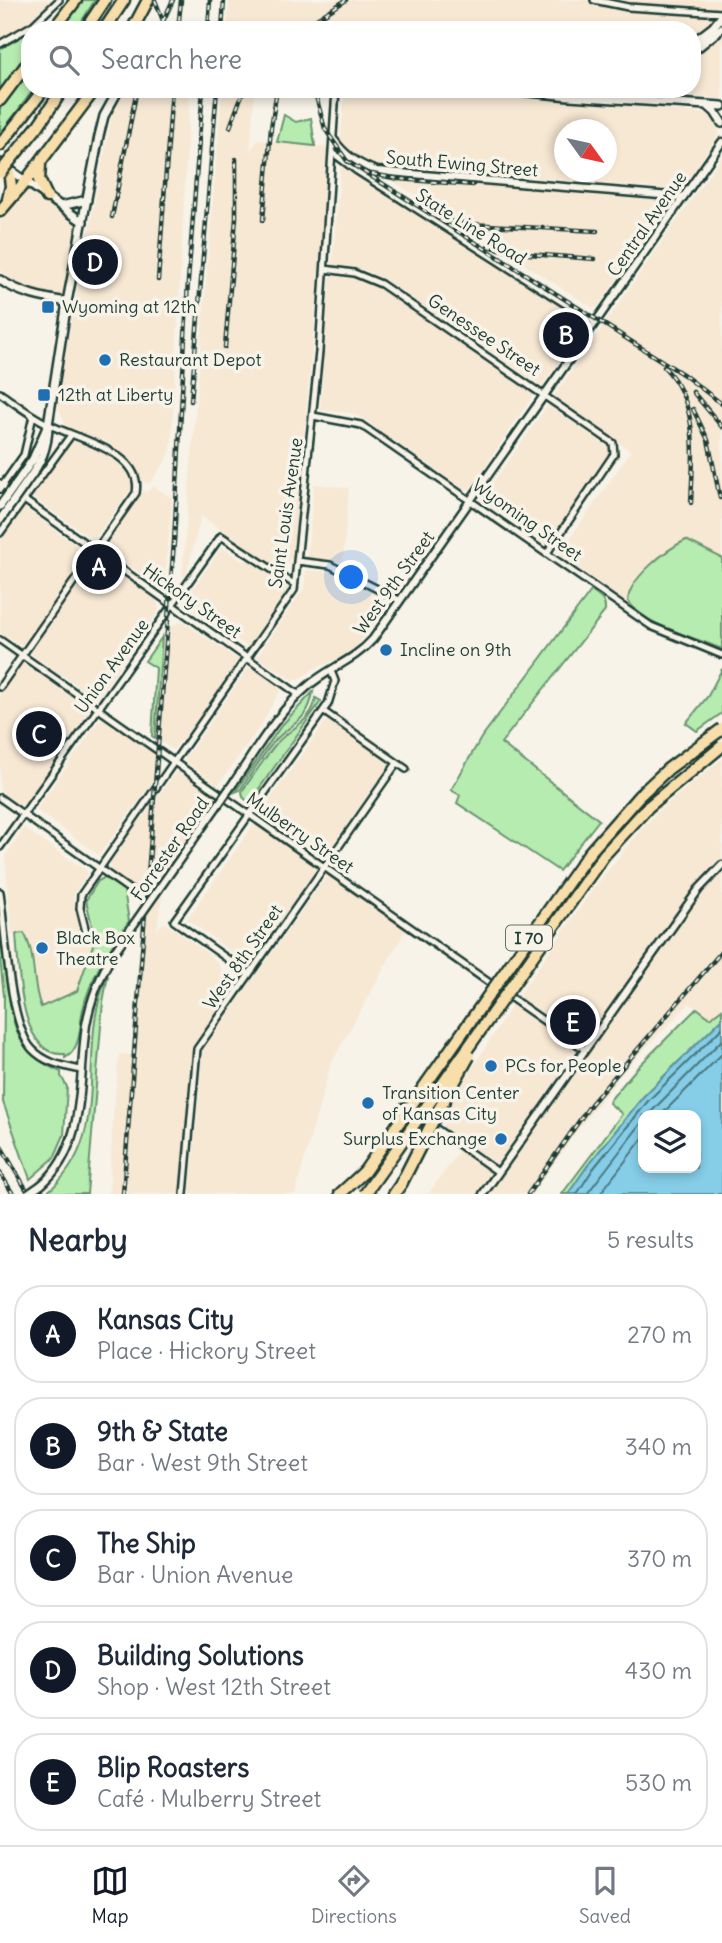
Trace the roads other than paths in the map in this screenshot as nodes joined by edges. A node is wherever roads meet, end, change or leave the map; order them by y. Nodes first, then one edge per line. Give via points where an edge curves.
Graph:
1 (59, 0) edge
2 (76, 0) edge
3 (105, 0) edge
4 (124, 0) edge
5 (148, 0) edge
6 (594, 0) edge
7 (722, 15) edge
8 (37, 21) edge
9 (60, 21) edge
10 (91, 21) edge
11 (110, 21) edge
12 (137, 21) edge
13 (722, 28) edge
14 (21, 32) edge
15 (701, 36) edge
16 (0, 44) edge
17 (701, 45) edge
18 (21, 72) edge
19 (37, 98) edge
20 (57, 98) edge
21 (88, 98) edge
22 (113, 98) edge
23 (336, 98) edge
24 (625, 98) edge
25 (0, 100) edge
26 (706, 105) junction
27 (722, 106) edge
28 (722, 123) edge
29 (334, 140) junction
30 (722, 142) edge
31 (0, 145) edge
32 (333, 153) junction
33 (41, 160) junction
34 (0, 163) edge
35 (5, 172) edge
36 (25, 182) junction
37 (47, 197) junction
38 (683, 197) junction
39 (87, 200) junction
40 (60, 206) junction
41 (4, 207) edge
42 (83, 222) junction
43 (325, 269) junction
44 (0, 280) edge
45 (67, 303) junction
46 (595, 323) junction
47 (0, 393) edge
48 (544, 396) junction
49 (33, 416) junction
50 (313, 416) junction
51 (48, 425) junction
52 (71, 435) junction
53 (23, 481) junction
54 (1, 486) edge
55 (14, 493) junction
56 (471, 500) junction
57 (24, 501) junction
58 (0, 506) edge
59 (0, 513) edge
60 (0, 520) edge
61 (0, 533) edge
62 (96, 551) junction
63 (547, 553) junction
64 (297, 561) junction
65 (294, 584) junction
66 (399, 600) junction
67 (173, 605) junction
68 (0, 640) edge
69 (22, 655) junction
70 (722, 655) edge
71 (247, 658) junction
72 (331, 671) junction
73 (0, 687) edge
74 (299, 694) junction
75 (98, 709) junction
76 (323, 711) junction
77 (722, 729) edge
78 (722, 746) edge
79 (175, 762) junction
80 (397, 762) junction
81 (406, 769) dead end
82 (0, 798) edge
83 (23, 815) junction
84 (249, 815) junction
85 (0, 847) edge
86 (722, 866) edge
87 (323, 867) junction
88 (99, 869) junction
89 (0, 892) edge
90 (134, 893) dead end
91 (88, 936) dead end
92 (0, 956) edge
93 (9, 961) junction
94 (249, 974) junction
95 (501, 1001) junction
96 (584, 1049) junction
97 (81, 1070) junction
98 (404, 1106) dead end
99 (364, 1172) junction
100 (498, 1172) junction
101 (28, 1194) edge
102 (184, 1194) edge
103 (340, 1194) edge
104 (348, 1194) edge
105 (365, 1194) edge
106 (394, 1194) edge
107 (483, 1194) edge

1 - 8 street
2 - 9 highway
3 - 10 highway
4 - 11 highway
5 - 12 highway
6 - 7 street
7 - 15 main road
13 - 17 main road
14 - 16 street
18 - 25 highway
19 - 31 highway
20 - 35 highway, bridge
21 - 33 highway
22 - 39 main road via 104,116
23 - 29 street, Saint Louis Avenue
24 - 26 main road
26 - 27 main road
26 - 28 main road
29 - 32 street, Saint Louis Avenue
29 - 38 street, South Ewing Street via 345,154 377,172
30 - 38 street, Central Avenue
32 - 43 street, Saint Louis Avenue
32 - 46 street, State Line Road
33 - 36 highway
33 - 37 highway via 39,180
34 - 35 main road
35 - 36 main road
35 - 41 highway via 11,186
36 - 37 main road
36 - 41 highway
37 - 40 main road
38 - 46 street, Central Avenue
39 - 40 main road
39 - 42 main road
40 - 42 main road
42 - 45 main road
43 - 48 street, Genessee Street via 354,273 381,284
43 - 50 street, Saint Louis Avenue
44 - 45 main road via 13,289
45 - 51 main road
46 - 48 street, West 9th Street
47 - 49 street
48 - 56 street, West 9th Street
48 - 63 street, Genessee Street via 615,447
49 - 51 street
49 - 54 street via 24,455
50 - 56 street, Wyoming Street via 361,425
50 - 64 street, Saint Louis Avenue
51 - 52 street
51 - 53 main road
52 - 57 street
52 - 62 street via 108,449 126,463 138,484
53 - 58 main road, bridge
53 - 60 main road, bridge
54 - 55 street, Hickory Street
55 - 57 street, Hickory Street
55 - 59 street
56 - 63 street, Wyoming Street
56 - 66 street, West 9th Street
57 - 61 street
57 - 62 street, Hickory Street
62 - 67 street, Hickory Street
62 - 69 street
63 - 70 street, Wyoming Street via 651,626
64 - 65 street, Saint Louis Avenue
64 - 66 street via 330,565
65 - 67 street, Union Avenue via 221,536
65 - 71 street, Saint Louis Avenue via 292,594
66 - 72 street, West 9th Street via 364,649
67 - 71 street, Hickory Street
67 - 75 street, Union Avenue
68 - 69 street, Mulberry Street
69 - 73 street
69 - 75 street, Mulberry Street
71 - 74 street, Hickory Street
71 - 79 street, Saint Louis Avenue
72 - 74 street, Forrester Road
72 - 76 street via 333,692
74 - 97 street, Forrester Road, bridge via 102,973 87,1023
75 - 79 street, Mulberry Street
75 - 83 street, Union Avenue
76 - 80 street
76 - 84 street
77 - 99 highway, I 70, bridge via 639,796 589,853
78 - 95 highway, I 70, bridge via 648,807 604,856
79 - 84 street, Mulberry Street
79 - 88 street, Saint Louis Avenue
80 - 81 street
80 - 87 street, West 8th Street
82 - 83 street
83 - 85 street, Union Avenue
83 - 88 street
84 - 87 street, Mulberry Street
84 - 94 street via 174,921
86 - 96 street via 699,889
87 - 94 street, West 8th Street
87 - 96 street, Mulberry Street
88 - 90 street
88 - 91 street, Saint Louis Avenue via 79,901
89 - 93 street
92 - 93 street
93 - 97 street via 15,1014 23,1036 42,1058
94 - 102 street, West 8th Street via 197,1049
95 - 105 highway, I 70, bridge
95 - 106 highway, bridge
96 - 100 street
97 - 101 street, bridge via 69,1150 61,1164
98 - 100 street
99 - 103 highway
99 - 104 highway, I 70
100 - 107 street

